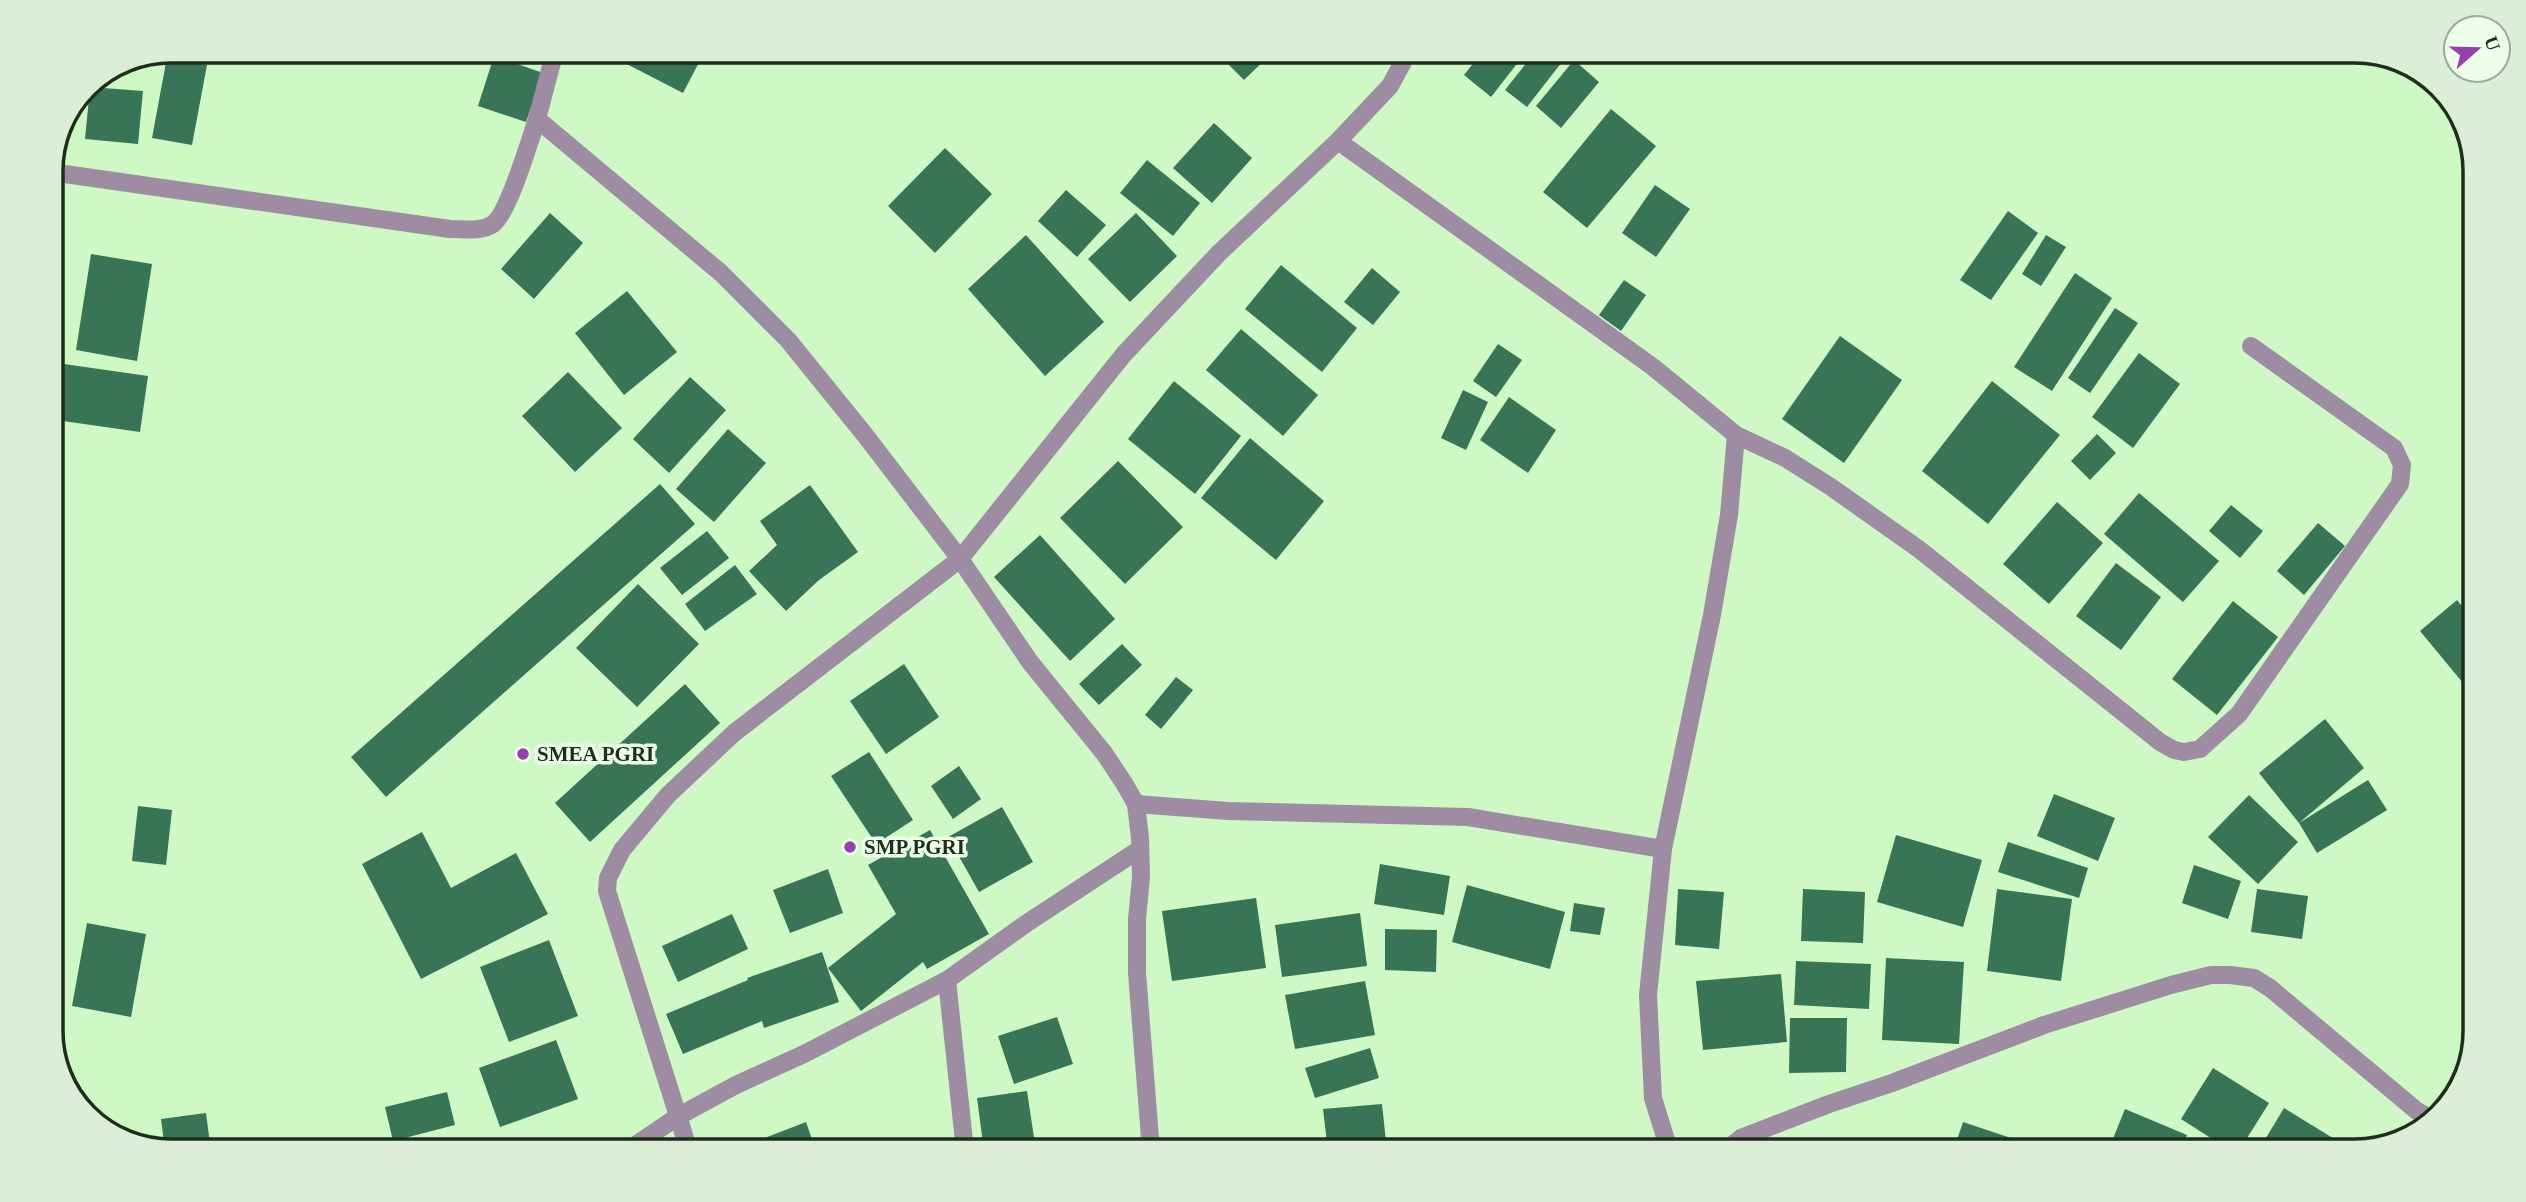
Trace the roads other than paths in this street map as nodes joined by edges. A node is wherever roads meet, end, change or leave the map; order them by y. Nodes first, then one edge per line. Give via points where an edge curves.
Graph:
1 (552, 63) edge
2 (1402, 63) edge
3 (537, 119) junction
4 (1338, 141) junction
5 (63, 174) edge
6 (2251, 346) dead end
7 (1736, 435) junction
8 (960, 559) junction
9 (1136, 804) junction
10 (1140, 849) junction
11 (1663, 849) junction
12 (947, 980) junction
13 (2423, 1114) edge
14 (677, 1117) junction
15 (644, 1139) edge
16 (685, 1139) edge
17 (964, 1139) edge
18 (1150, 1139) edge
19 (1666, 1139) edge
20 (1740, 1139) edge

1 - 3 street
2 - 4 street via 1390,86
3 - 5 street via 507,205 496,223 484,229 450,229
3 - 8 street via 720,273 788,340
4 - 7 street via 1653,367
4 - 8 street via 1219,253 1124,354
6 - 7 street via 2394,448 2402,466 2400,484 2239,714 2200,749 2184,752 2160,742 1920,550 1831,487
7 - 11 street via 1729,515 1712,615
8 - 9 street via 1030,662 1104,753
8 - 14 street via 734,733 668,795 622,850 608,878 607,891
9 - 10 street
9 - 11 street via 1468,817
10 - 12 street
10 - 18 street via 1137,973
11 - 19 street via 1648,995 1648,1044 1653,1098
12 - 14 street
12 - 17 street
13 - 20 street via 2270,988 2254,978 2211,975 2043,1026
14 - 15 street
14 - 16 street

